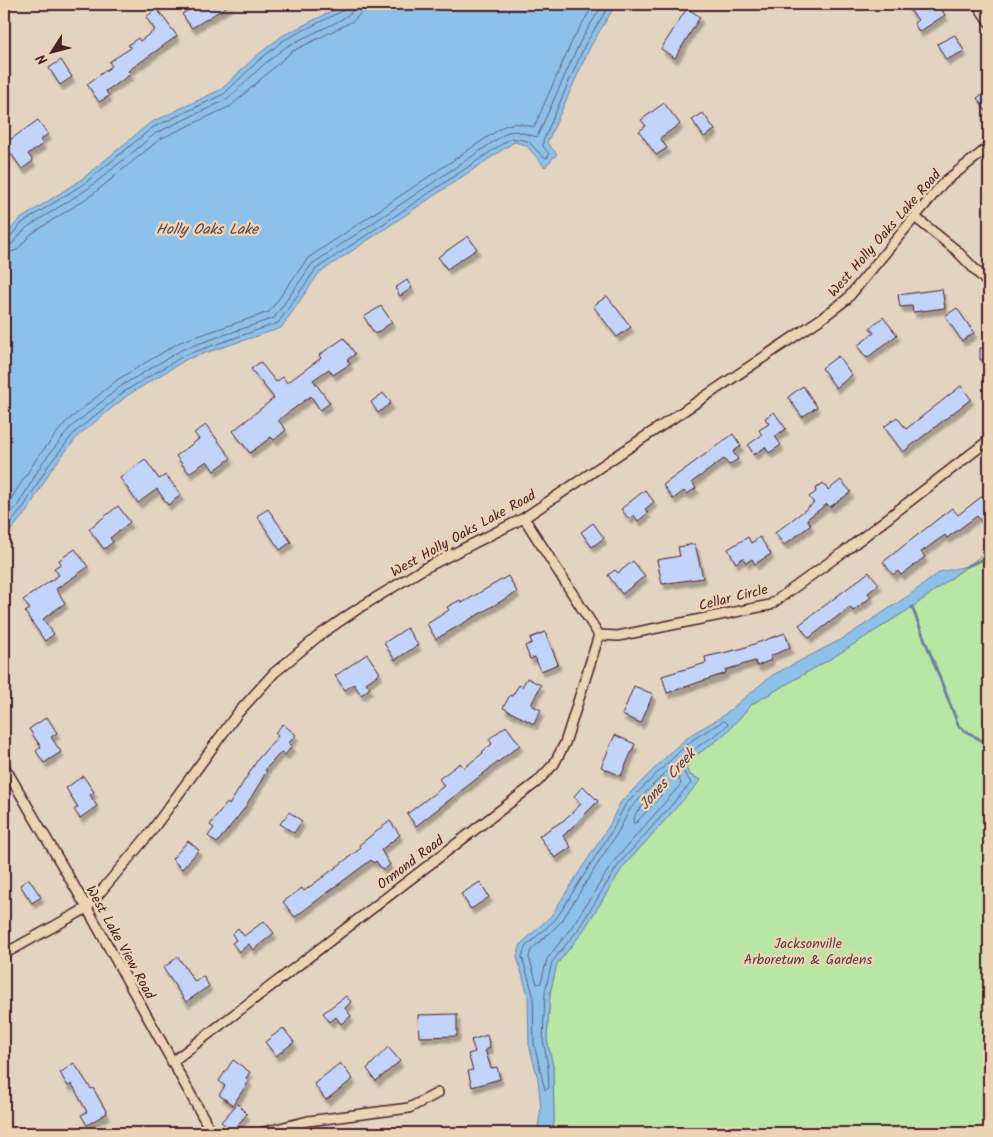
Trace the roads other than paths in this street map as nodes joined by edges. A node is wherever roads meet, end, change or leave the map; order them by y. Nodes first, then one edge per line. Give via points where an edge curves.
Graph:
1 (977, 4) edge
2 (989, 22) edge
3 (989, 147) edge
4 (916, 218) junction
5 (989, 284) edge
6 (989, 440) edge
7 (524, 518) junction
8 (599, 635) junction
9 (4, 766) edge
10 (87, 908) junction
11 (4, 954) edge
12 (172, 1062) junction
13 (438, 1093) dead end
14 (212, 1133) edge
15 (260, 1133) edge

1 - 2 street
3 - 4 street, West Holly Oaks Lake Road via 943,183
4 - 5 street via 956,250
4 - 7 street, West Holly Oaks Lake Road via 847,299
6 - 8 street, Cellar Circle via 770,605 618,636
7 - 8 street
7 - 10 street, West Holly Oaks Lake Road via 422,569 359,608 274,673 237,714 150,833
8 - 12 street, Ormond Road via 565,743 554,764 536,782
9 - 10 street, West Lake View Road
10 - 11 street, West Holly Oaks Lake Road
10 - 12 street, West Lake View Road
12 - 14 street, West Lake View Road
13 - 15 street via 409,1108 308,1121

